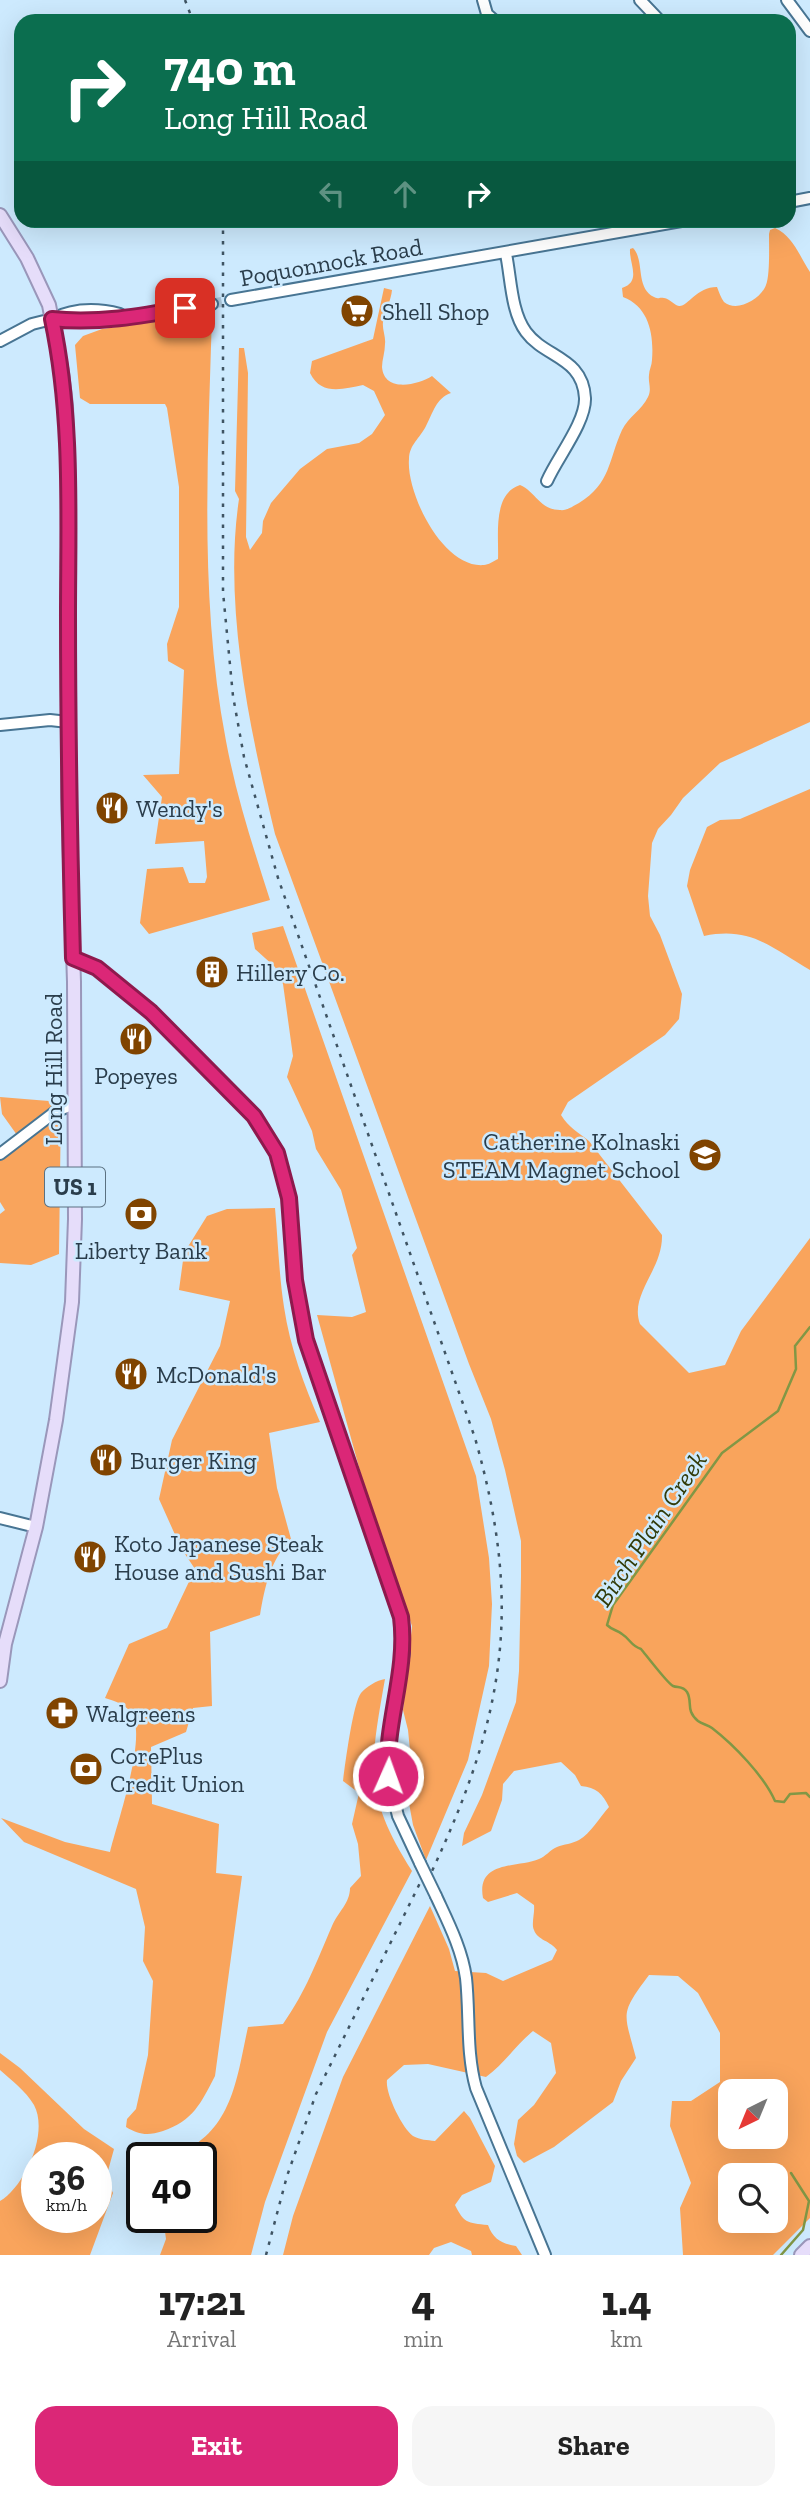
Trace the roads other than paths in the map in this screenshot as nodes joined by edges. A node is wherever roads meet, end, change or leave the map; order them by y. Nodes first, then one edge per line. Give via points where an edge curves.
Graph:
1 (640, 0) edge
2 (787, 0) edge
3 (653, 14) edge
4 (810, 31) edge
5 (0, 215) edge
6 (621, 228) edge
7 (644, 228) edge
8 (622, 232) junction
9 (506, 254) junction
10 (231, 300) tunnel mouth
11 (212, 304) tunnel mouth
12 (52, 319) junction
13 (0, 341) edge
14 (547, 481) dead end
15 (68, 722) junction
16 (0, 725) edge
17 (73, 958) junction
18 (74, 1104) junction
19 (0, 1154) edge
20 (0, 1518) edge
21 (36, 1527) junction
22 (3, 1648) edge
23 (0, 1681) edge
24 (810, 2246) edge
25 (545, 2255) edge
26 (802, 2255) edge

1 - 3 street
2 - 4 street
5 - 12 main road, US 1 via 39,281
6 - 8 street
7 - 8 street, Poquonnock Road
8 - 9 street, Poquonnock Road
9 - 10 street, Poquonnock Road
9 - 14 street via 516,311 525,332 573,368 585,399 581,418
11 - 12 street, Poquonnock Road via 158,313
12 - 13 street
12 - 15 main road, Long Hill Road / US 1 via 68,439
15 - 16 street
15 - 17 main road, Long Hill Road / US 1
17 - 18 main road, Long Hill Road / US 1
17 - 25 street, bridge via 97,968 151,1012 254,1116 277,1153 289,1198 295,1280 306,1340 401,1617 404,1652 388,1776 398,1816 459,1948 476,2088
18 - 19 street via 55,1112
18 - 21 main road, Long Hill Road / US 1 via 72,1302
20 - 21 street
21 - 22 main road, Long Hill Road / US 1
22 - 23 main road, Long Hill Road / US 1
24 - 26 main road

